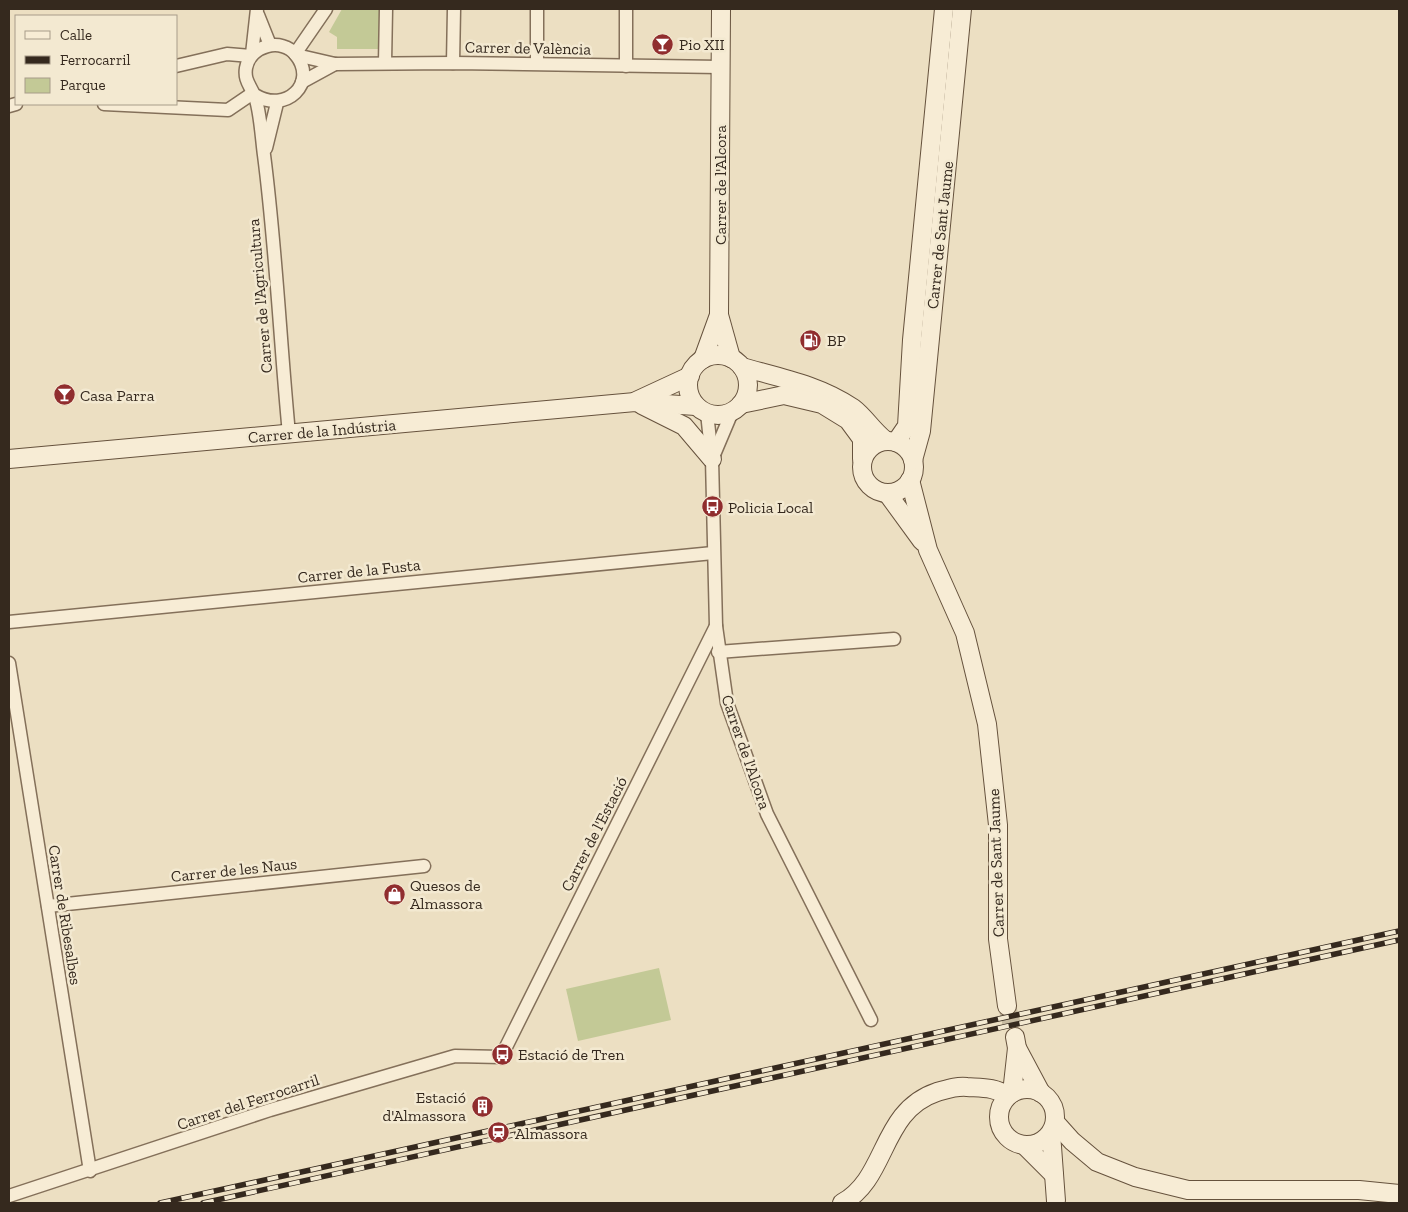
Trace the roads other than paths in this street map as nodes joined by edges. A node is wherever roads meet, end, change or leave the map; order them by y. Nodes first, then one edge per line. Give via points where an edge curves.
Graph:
1 (326, 9) edge
2 (386, 9) edge
3 (454, 9) edge
4 (537, 9) edge
5 (626, 9) edge
6 (721, 9) edge
7 (944, 9) edge
8 (962, 9) edge
9 (257, 11) edge
10 (270, 45) junction
11 (296, 54) junction
12 (252, 55) junction
13 (385, 62) junction
14 (453, 63) junction
15 (334, 64) junction
16 (537, 64) junction
17 (178, 66) edge
18 (626, 66) junction
19 (720, 67) junction
20 (302, 82) junction
21 (254, 94) junction
22 (277, 103) junction
23 (125, 105) edge
24 (264, 156) junction
25 (719, 315) junction
26 (733, 356) junction
27 (703, 360) junction
28 (690, 376) junction
29 (635, 402) junction
30 (736, 408) junction
31 (702, 409) junction
32 (289, 434) junction
33 (890, 441) junction
34 (9, 459) edge
35 (712, 459) junction
36 (862, 459) junction
37 (913, 460) junction
38 (910, 480) junction
39 (887, 493) junction
40 (928, 550) junction
41 (712, 552) junction
42 (9, 622) edge
43 (716, 626) junction
44 (894, 639) dead end
45 (718, 652) junction
46 (9, 663) edge
47 (424, 866) dead end
48 (48, 906) junction
49 (1007, 1006) tunnel mouth
50 (871, 1020) dead end
51 (501, 1057) joint
52 (1041, 1093) junction
53 (1010, 1094) junction
54 (1053, 1127) junction
55 (1026, 1146) junction
56 (90, 1171) junction
57 (1054, 1175) junction
58 (1399, 1194) edge
59 (9, 1196) edge
60 (1056, 1201) dead end
61 (842, 1203) edge

1 - 11 street
2 - 13 street
3 - 14 street
4 - 16 street
5 - 18 street
6 - 19 street, Carrer de l'Alcora
7 - 33 street, Carrer de Sant Jaume via 913,330 907,426
8 - 37 street, Carrer de Sant Jaume via 920,431
9 - 10 street
9 - 12 street
10 - 11 street via 284,46
10 - 12 street
11 - 15 street, Carrer de València
11 - 20 street via 303,68
12 - 17 street via 227,54
12 - 21 street via 245,75
13 - 14 street, Carrer de València
13 - 15 street, Carrer de València
14 - 16 street, Carrer de València
15 - 20 street, Carrer de València
16 - 18 street, Carrer de València
18 - 19 street, Carrer de València
19 - 25 street, Carrer de l'Alcora
20 - 22 street via 293,97
21 - 22 street via 265,101
21 - 23 street via 228,110
21 - 24 street, Carrer de l'Agricultura
22 - 24 street, Carrer de l'Agricultura
24 - 32 street, Carrer de l'Agricultura
25 - 26 street
25 - 27 street, Carrer de l'Alcora
26 - 27 street via 714,356
26 - 30 street via 748,386
26 - 33 street via 830,394 855,410 874,432
27 - 28 street
28 - 29 street, Carrer de la Indústria
28 - 31 street via 689,390
29 - 31 street, Carrer de la Indústria
29 - 32 street, Carrer de la Indústria
29 - 35 street via 684,426
30 - 31 street via 720,415
30 - 35 street, Carrer de l'Alcora
30 - 36 street via 784,395 822,404 848,420 862,439
31 - 35 street, Carrer de l'Alcora
32 - 34 street, Carrer de la Indústria
33 - 36 street via 871,446
33 - 37 street via 904,446
35 - 41 street, Carrer de l'Alcora
36 - 39 street via 866,482 879,492
37 - 38 street
38 - 39 street via 900,490
38 - 40 street, Carrer de Sant Jaume
39 - 40 street, Carrer de Sant Jaume
40 - 49 street, Carrer de Sant Jaume via 965,633 987,724 998,825 998,939
41 - 42 street, Carrer de la Fusta
41 - 43 street, Carrer de l'Alcora
43 - 45 street, Carrer de l'Alcora
43 - 51 street, Carrer de l'Estació
44 - 45 street
45 - 50 street, Carrer de l'Alcora via 727,704 767,814
46 - 48 street, Carrer de Ribesalbes
47 - 48 street, Carrer de les Naus
48 - 56 street, Carrer de Ribesalbes
51 - 56 street, Carrer del Ferrocarril via 455,1056 270,1110
52 - 53 street via 1026,1089
52 - 53 street via 1016,1042
52 - 54 street via 1050,1101 1054,1112
53 - 55 street via 999,1110 999,1127 1009,1141
53 - 61 street via 997,1089 957,1086 920,1098 898,1119 871,1172 850,1199
54 - 55 street via 1040,1143
54 - 57 street
54 - 58 street via 1097,1162 1135,1177 1188,1190 1359,1190
55 - 57 street
56 - 59 street, Carrer del Ferrocarril
57 - 60 street

